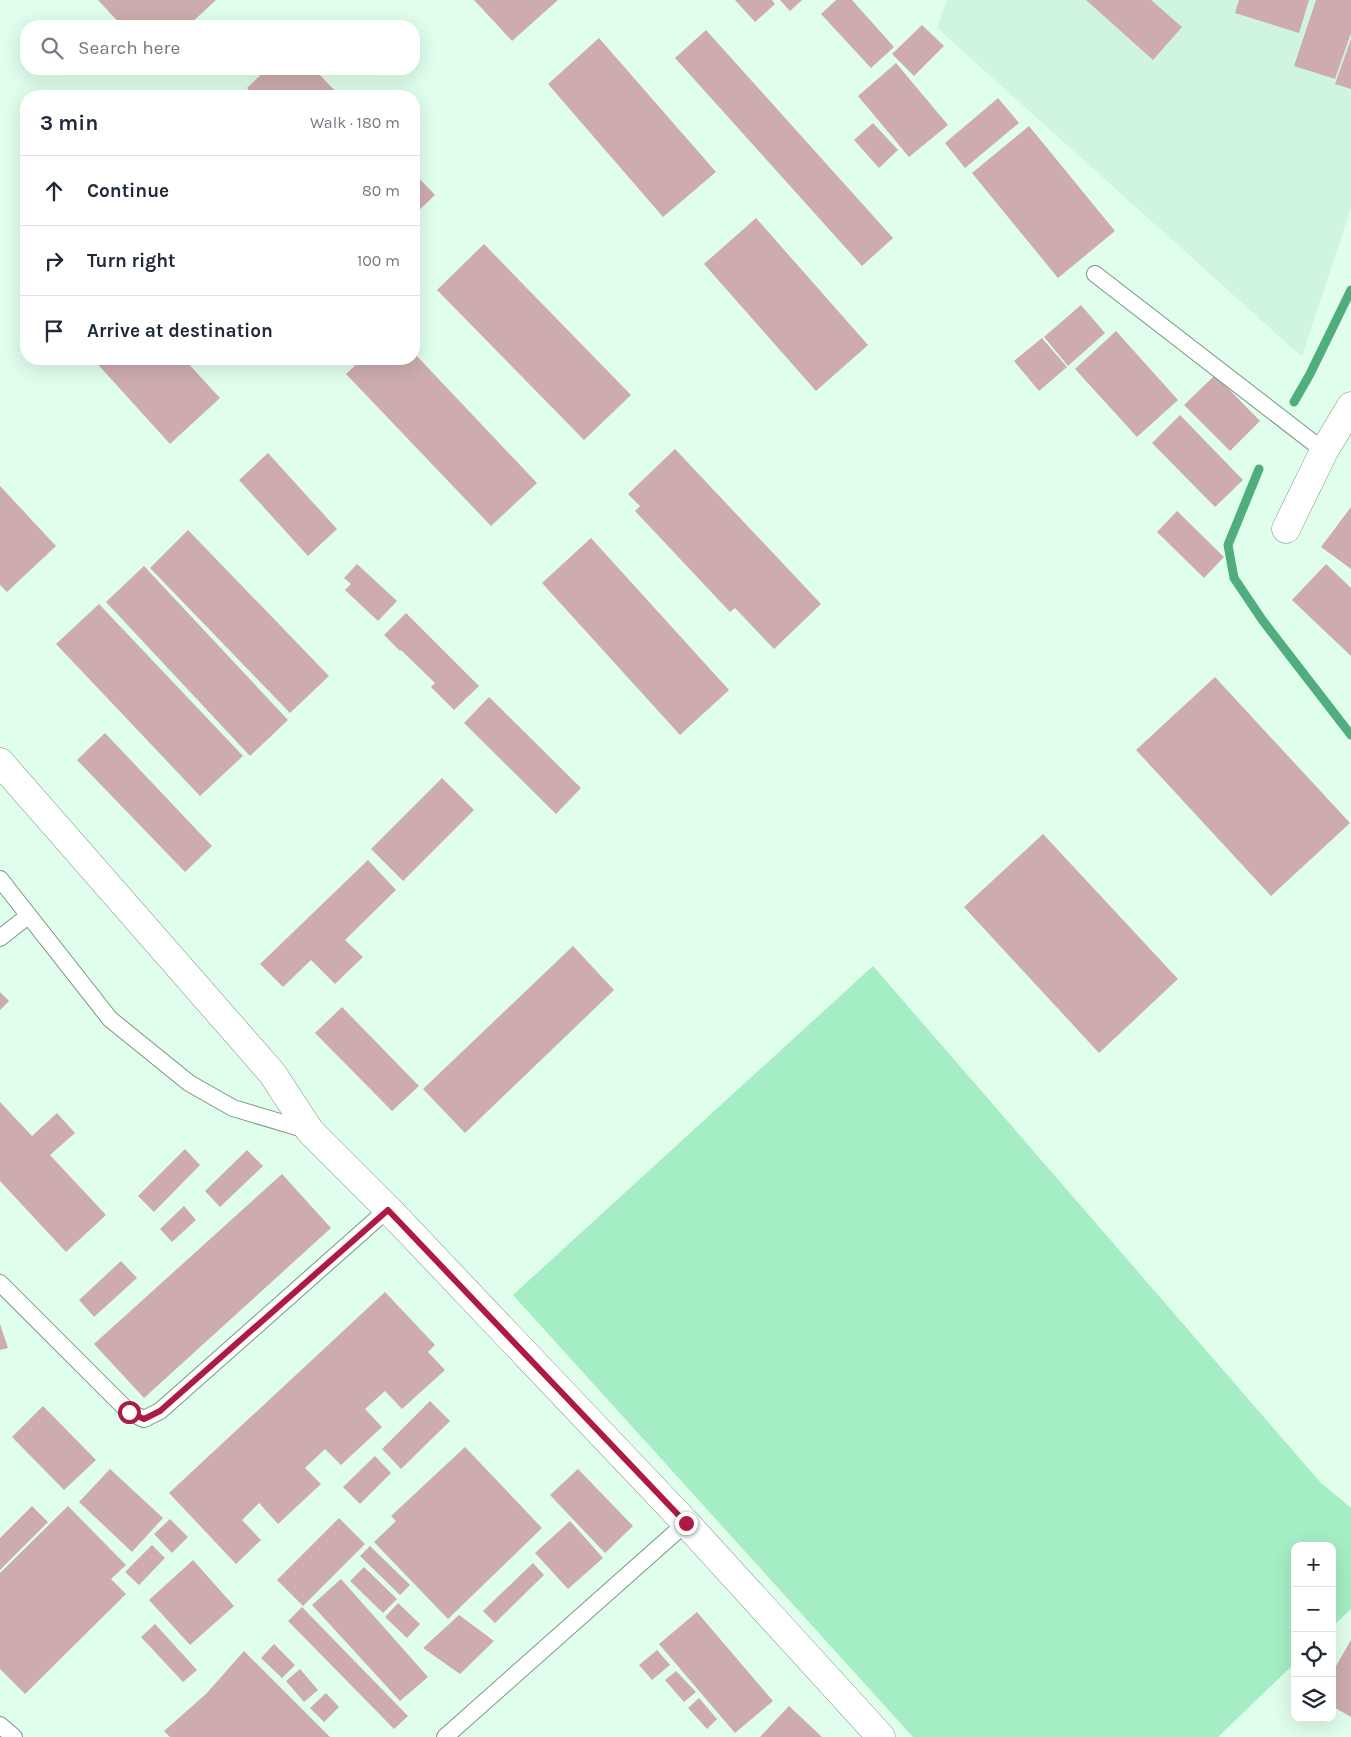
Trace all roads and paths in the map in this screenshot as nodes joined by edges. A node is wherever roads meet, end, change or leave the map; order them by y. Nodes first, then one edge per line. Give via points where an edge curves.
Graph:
1 (1095, 274) dead end
2 (1351, 406) edge
3 (1324, 451) junction
4 (1286, 529) dead end
5 (0, 762) edge
6 (0, 879) edge
7 (28, 916) junction
8 (0, 938) edge
9 (310, 1131) junction
10 (388, 1210) junction
11 (0, 1283) edge
12 (686, 1523) junction
13 (0, 1725) edge
14 (14, 1737) edge
15 (446, 1737) edge
16 (881, 1737) edge

1 - 3 lane
2 - 3 street
3 - 4 street
5 - 9 street via 272,1072
6 - 7 lane
7 - 8 lane
7 - 9 lane via 110,1019 189,1083 233,1108
9 - 10 street
10 - 11 lane via 160,1411 144,1419 129,1412
10 - 12 street
12 - 15 lane
12 - 16 street
13 - 14 lane

